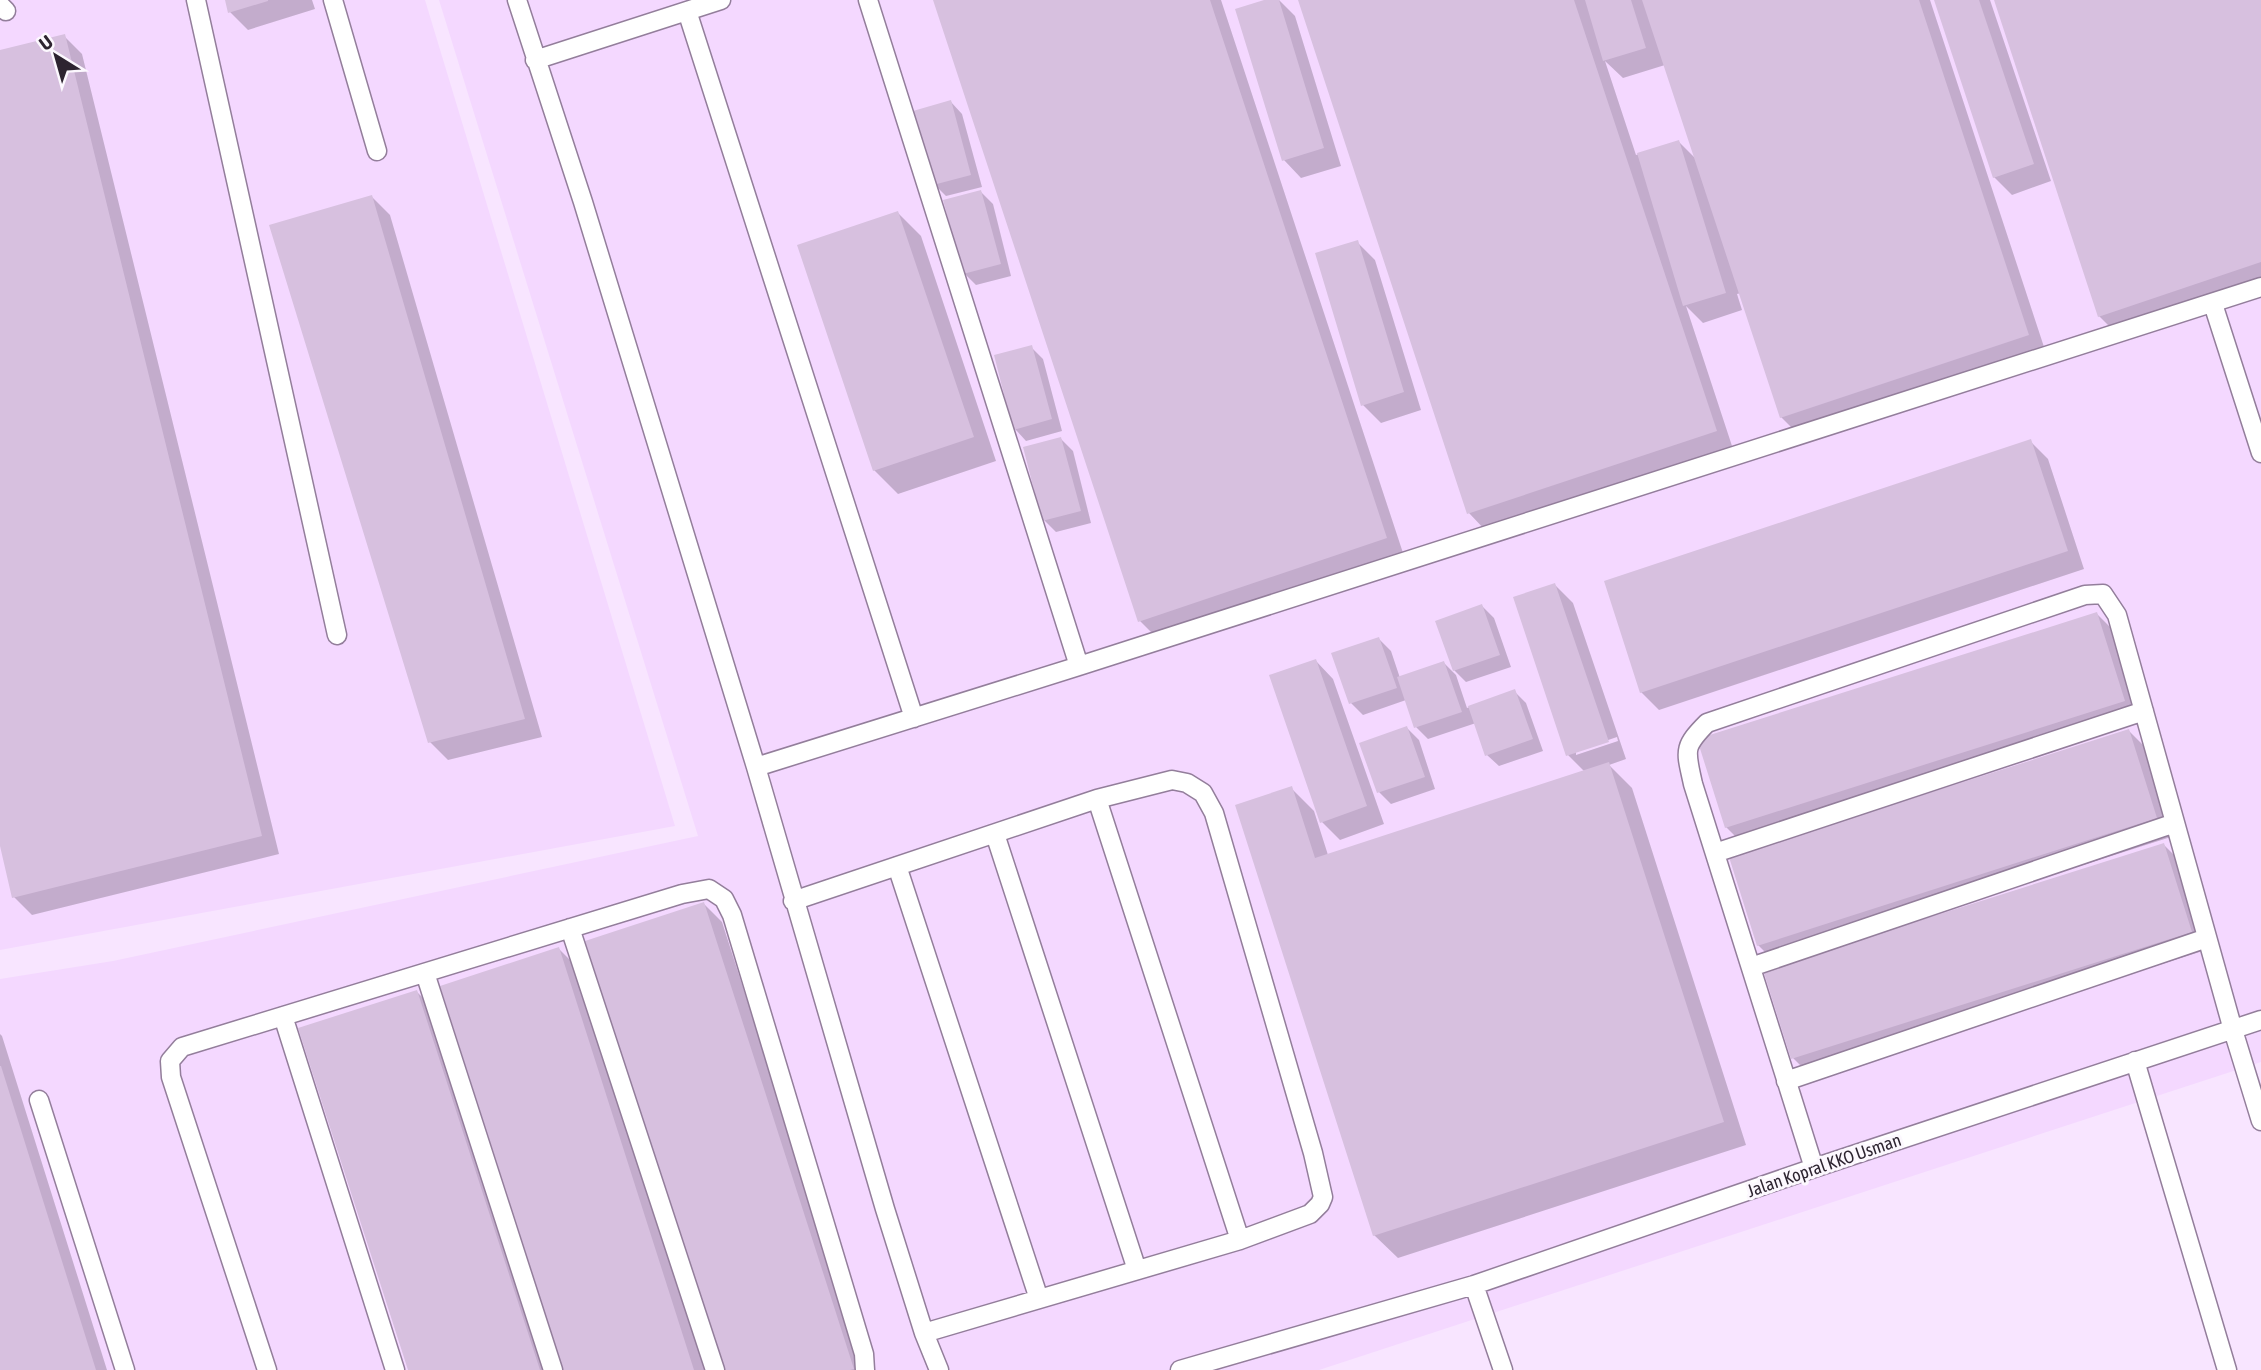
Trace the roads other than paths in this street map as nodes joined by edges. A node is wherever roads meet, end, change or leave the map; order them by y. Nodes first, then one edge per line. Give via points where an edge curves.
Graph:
1 (196, 0) edge
2 (333, 0) edge
3 (517, 0) edge
4 (868, 0) edge
5 (717, 1) edge
6 (687, 11) junction
7 (535, 60) junction
8 (377, 151) dead end
9 (2261, 287) edge
10 (2213, 304) junction
11 (2261, 453) edge
12 (337, 635) dead end
13 (1079, 666) junction
14 (2144, 711) junction
15 (914, 718) junction
16 (755, 767) junction
17 (1097, 799) junction
18 (2175, 823) junction
19 (995, 834) junction
20 (1715, 853) junction
21 (897, 866) junction
22 (793, 901) junction
23 (570, 928) junction
24 (2207, 938) junction
25 (1751, 967) junction
26 (425, 972) junction
27 (283, 1016) junction
28 (2261, 1020) edge
29 (2233, 1030) junction
30 (2135, 1061) junction
31 (1787, 1081) junction
32 (39, 1100) dead end
33 (2261, 1121) edge
34 (1814, 1168) junction
35 (1240, 1240) junction
36 (1137, 1270) junction
37 (1474, 1285) junction
38 (1039, 1299) junction
39 (924, 1332) junction
40 (125, 1370) edge
41 (267, 1370) edge
42 (395, 1370) edge
43 (552, 1370) edge
44 (715, 1370) edge
45 (865, 1370) edge
46 (939, 1370) edge
47 (1180, 1370) edge
48 (1503, 1370) edge
49 (2227, 1370) edge

1 - 12 lane
2 - 8 lane
3 - 7 lane
4 - 13 lane
5 - 6 lane
6 - 7 lane
6 - 15 lane
7 - 16 lane via 583,202
9 - 10 lane
10 - 11 lane
10 - 13 lane
13 - 15 lane
14 - 18 lane
14 - 20 lane
14 - 20 lane via 2117,615 2103,594 2085,595 1707,723 1686,751
15 - 16 lane
16 - 22 lane
17 - 19 lane
17 - 35 lane
17 - 35 lane via 1172,780 1203,793 1213,813 1323,1197 1310,1214
18 - 24 lane
18 - 25 lane
19 - 21 lane
19 - 36 lane
20 - 25 lane
21 - 22 lane
21 - 38 lane
22 - 39 lane
23 - 26 lane
23 - 44 lane
23 - 45 lane via 682,894 709,889 724,899 864,1354
24 - 29 lane
24 - 31 lane
25 - 31 lane
26 - 27 lane
26 - 43 lane
27 - 41 lane via 182,1047 170,1061 171,1077
27 - 42 lane
28 - 29 lane, Jalan Kopral KKO Usman
29 - 30 lane, Jalan Kopral KKO Usman
29 - 33 lane
30 - 34 lane, Jalan Kopral KKO Usman
30 - 49 lane
31 - 34 lane
32 - 40 lane
34 - 37 lane, Jalan Kopral KKO Usman
35 - 36 lane
36 - 38 lane
37 - 47 lane, Jalan Kopral KKO Usman
37 - 48 lane
38 - 39 lane
39 - 46 lane

